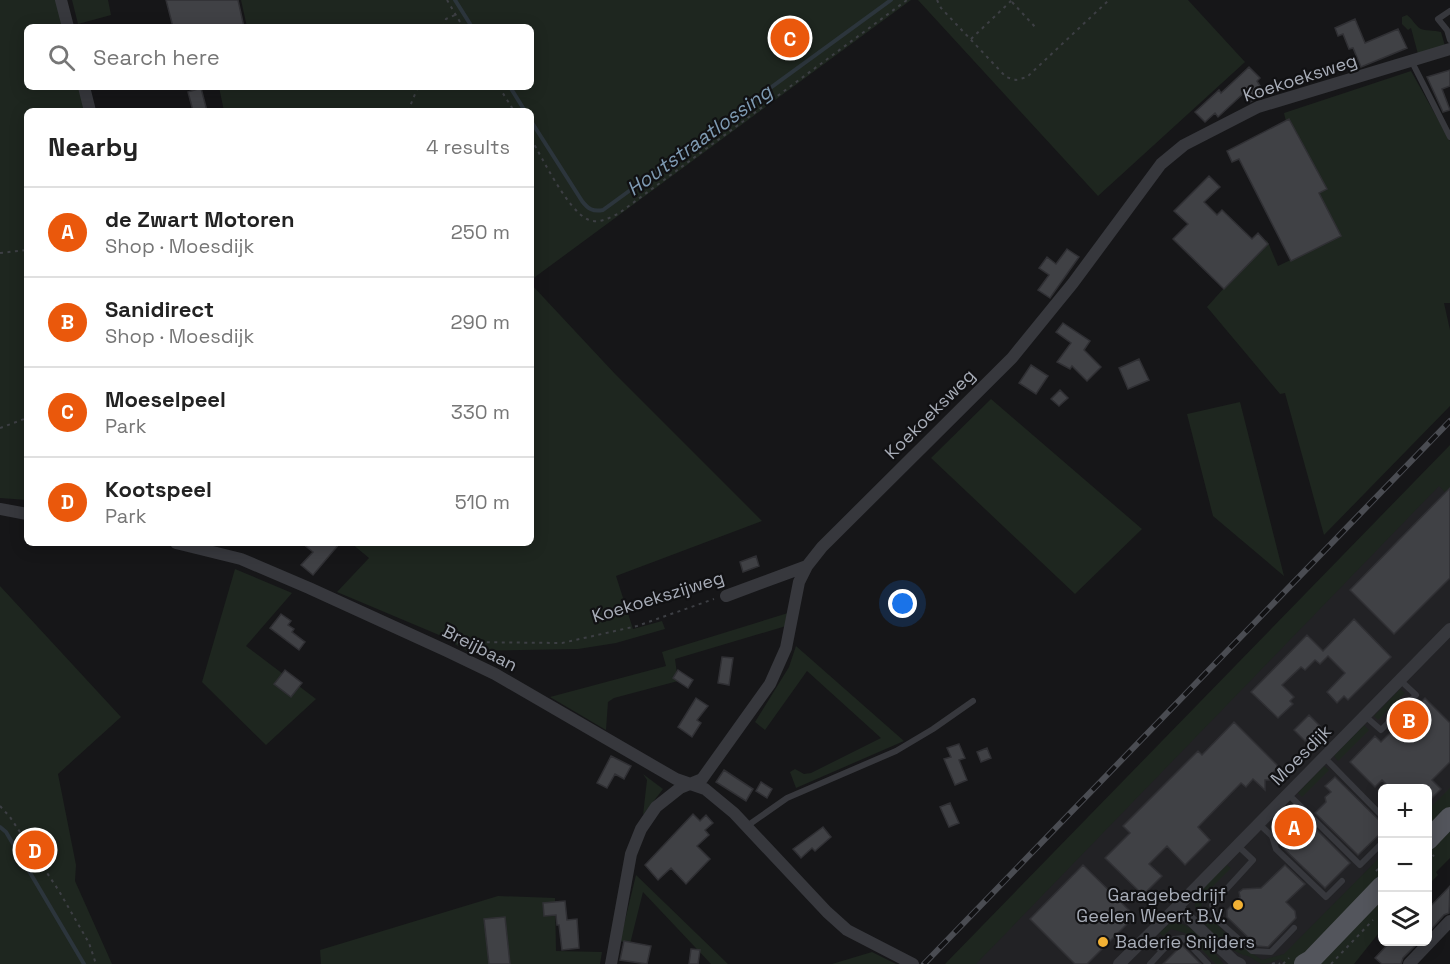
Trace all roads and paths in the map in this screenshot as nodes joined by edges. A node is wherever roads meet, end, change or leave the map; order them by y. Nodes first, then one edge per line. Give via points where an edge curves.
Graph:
1 (61, 0) edge
2 (447, 0) edge
3 (908, 0) edge
4 (937, 0) edge
5 (1011, 0) edge
6 (1109, 0) edge
7 (1450, 11) edge
8 (455, 15) junction
9 (67, 24) edge
10 (444, 24) edge
11 (461, 24) edge
12 (1037, 29) dead end
13 (971, 39) junction
14 (1450, 40) edge
15 (1450, 49) edge
16 (1412, 62) junction
17 (85, 90) edge
18 (417, 90) edge
19 (501, 90) edge
20 (89, 108) edge
21 (409, 108) edge
22 (512, 108) edge
23 (1450, 138) edge
24 (534, 144) edge
25 (24, 250) edge
26 (0, 253) edge
27 (24, 419) edge
28 (0, 428) edge
29 (0, 509) edge
30 (24, 513) edge
31 (206, 546) edge
32 (807, 566) junction
33 (726, 596) joint
34 (1450, 630) edge
35 (447, 651) junction
36 (1400, 680) junction
37 (973, 701) dead end
38 (1365, 716) junction
39 (1324, 757) junction
40 (691, 784) junction
41 (1288, 794) junction
42 (0, 806) edge
43 (1378, 811) edge
44 (1450, 817) edge
45 (1259, 824) junction
46 (747, 827) junction
47 (1430, 838) edge
48 (1238, 845) junction
49 (1378, 847) edge
50 (1342, 881) dead end
51 (1378, 891) edge
52 (1177, 907) junction
53 (1374, 918) dead end
54 (1450, 921) edge
55 (1294, 928) dead end
56 (1147, 937) junction
57 (1162, 951) junction
58 (1237, 963) edge
59 (1308, 963) edge
60 (96, 964) edge
61 (611, 964) edge
62 (913, 964) edge
63 (1119, 964) edge
64 (1150, 964) edge
65 (1208, 964) edge
66 (1272, 964) edge
67 (1280, 964) edge
68 (1331, 964) edge
69 (1410, 964) edge

1 - 9 street
2 - 8 path
3 - 24 path via 618,214 603,221 588,220 577,211
4 - 13 path
5 - 12 path
5 - 13 path
6 - 13 path via 1027,77 1006,77
7 - 14 lane via 1438,19
8 - 10 path
8 - 11 path
15 - 16 street, Koekoeksweg
16 - 23 lane
16 - 32 street, Koekoeksweg via 1258,107 1184,145 1161,164 1012,358
17 - 20 street
18 - 21 path
19 - 22 path
25 - 26 path
27 - 28 path
29 - 30 street
31 - 35 street, Breijbaan
32 - 33 street, Koekoekszijweg
32 - 40 street, Koekoeksweg via 799,582 786,648 770,684 702,779
33 - 35 path, Koekoekszijweg via 637,626 562,643 459,642
34 - 36 street, Moesdijk
35 - 40 street, Breijbaan
36 - 38 street, Moesdijk
36 - 38 lane via 1416,695 1381,730
37 - 46 lane via 896,751 787,798
38 - 39 street, Moesdijk
39 - 41 street, Moesdijk
39 - 43 lane
40 - 46 street, Breijbaan via 705,789
40 - 61 street, Koekoeksweg via 657,807 641,829 631,854
41 - 45 street, Moesdijk
41 - 49 lane via 1360,865
42 - 60 path via 59,891 89,943
44 - 47 main road
45 - 48 street, Moesdijk
45 - 50 lane via 1272,836 1276,849 1326,897
46 - 62 street, Breijbaan via 847,930
48 - 52 street, Moesdijk
48 - 55 lane via 1253,860 1212,905 1216,919 1252,951 1271,952
51 - 59 main road
52 - 56 street, Moesdijk
52 - 58 street
53 - 68 path
54 - 69 street
56 - 57 lane
56 - 63 street, Moesdijk
57 - 64 lane
57 - 65 lane via 1174,939 1184,938
66 - 67 path

